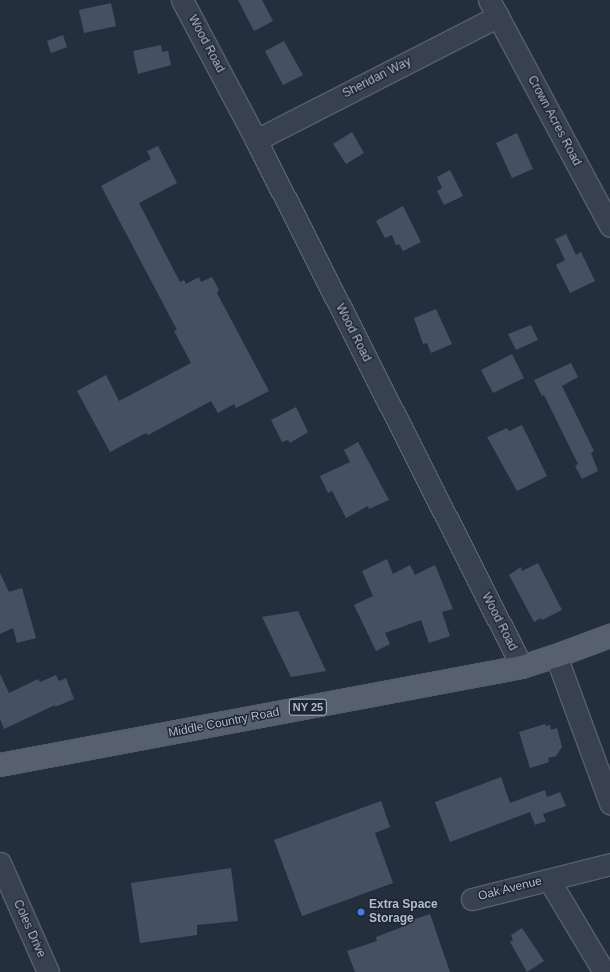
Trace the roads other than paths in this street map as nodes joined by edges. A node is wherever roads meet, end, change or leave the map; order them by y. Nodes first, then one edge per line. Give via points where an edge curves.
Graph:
1 (182, 0) edge
2 (494, 8) edge
3 (256, 140) junction
4 (610, 226) edge
5 (610, 636) edge
6 (556, 656) junction
7 (522, 667) junction
8 (0, 765) edge
9 (610, 804) edge
10 (0, 863) edge
11 (610, 864) edge
12 (548, 880) junction
13 (472, 899) dead end
14 (48, 972) edge
15 (604, 972) edge

1 - 3 street, Wood Road
2 - 3 street, Sheridan Way
2 - 4 street, Crown Acres Road
3 - 7 street, Wood Road
5 - 6 main road, Middle Country Road / NY 25
6 - 7 main road, Middle Country Road / NY 25
6 - 9 street
7 - 8 main road, Middle Country Road / NY 25
10 - 14 street, Coles Drive
11 - 12 street, Oak Avenue
12 - 13 street, Oak Avenue
12 - 15 street

